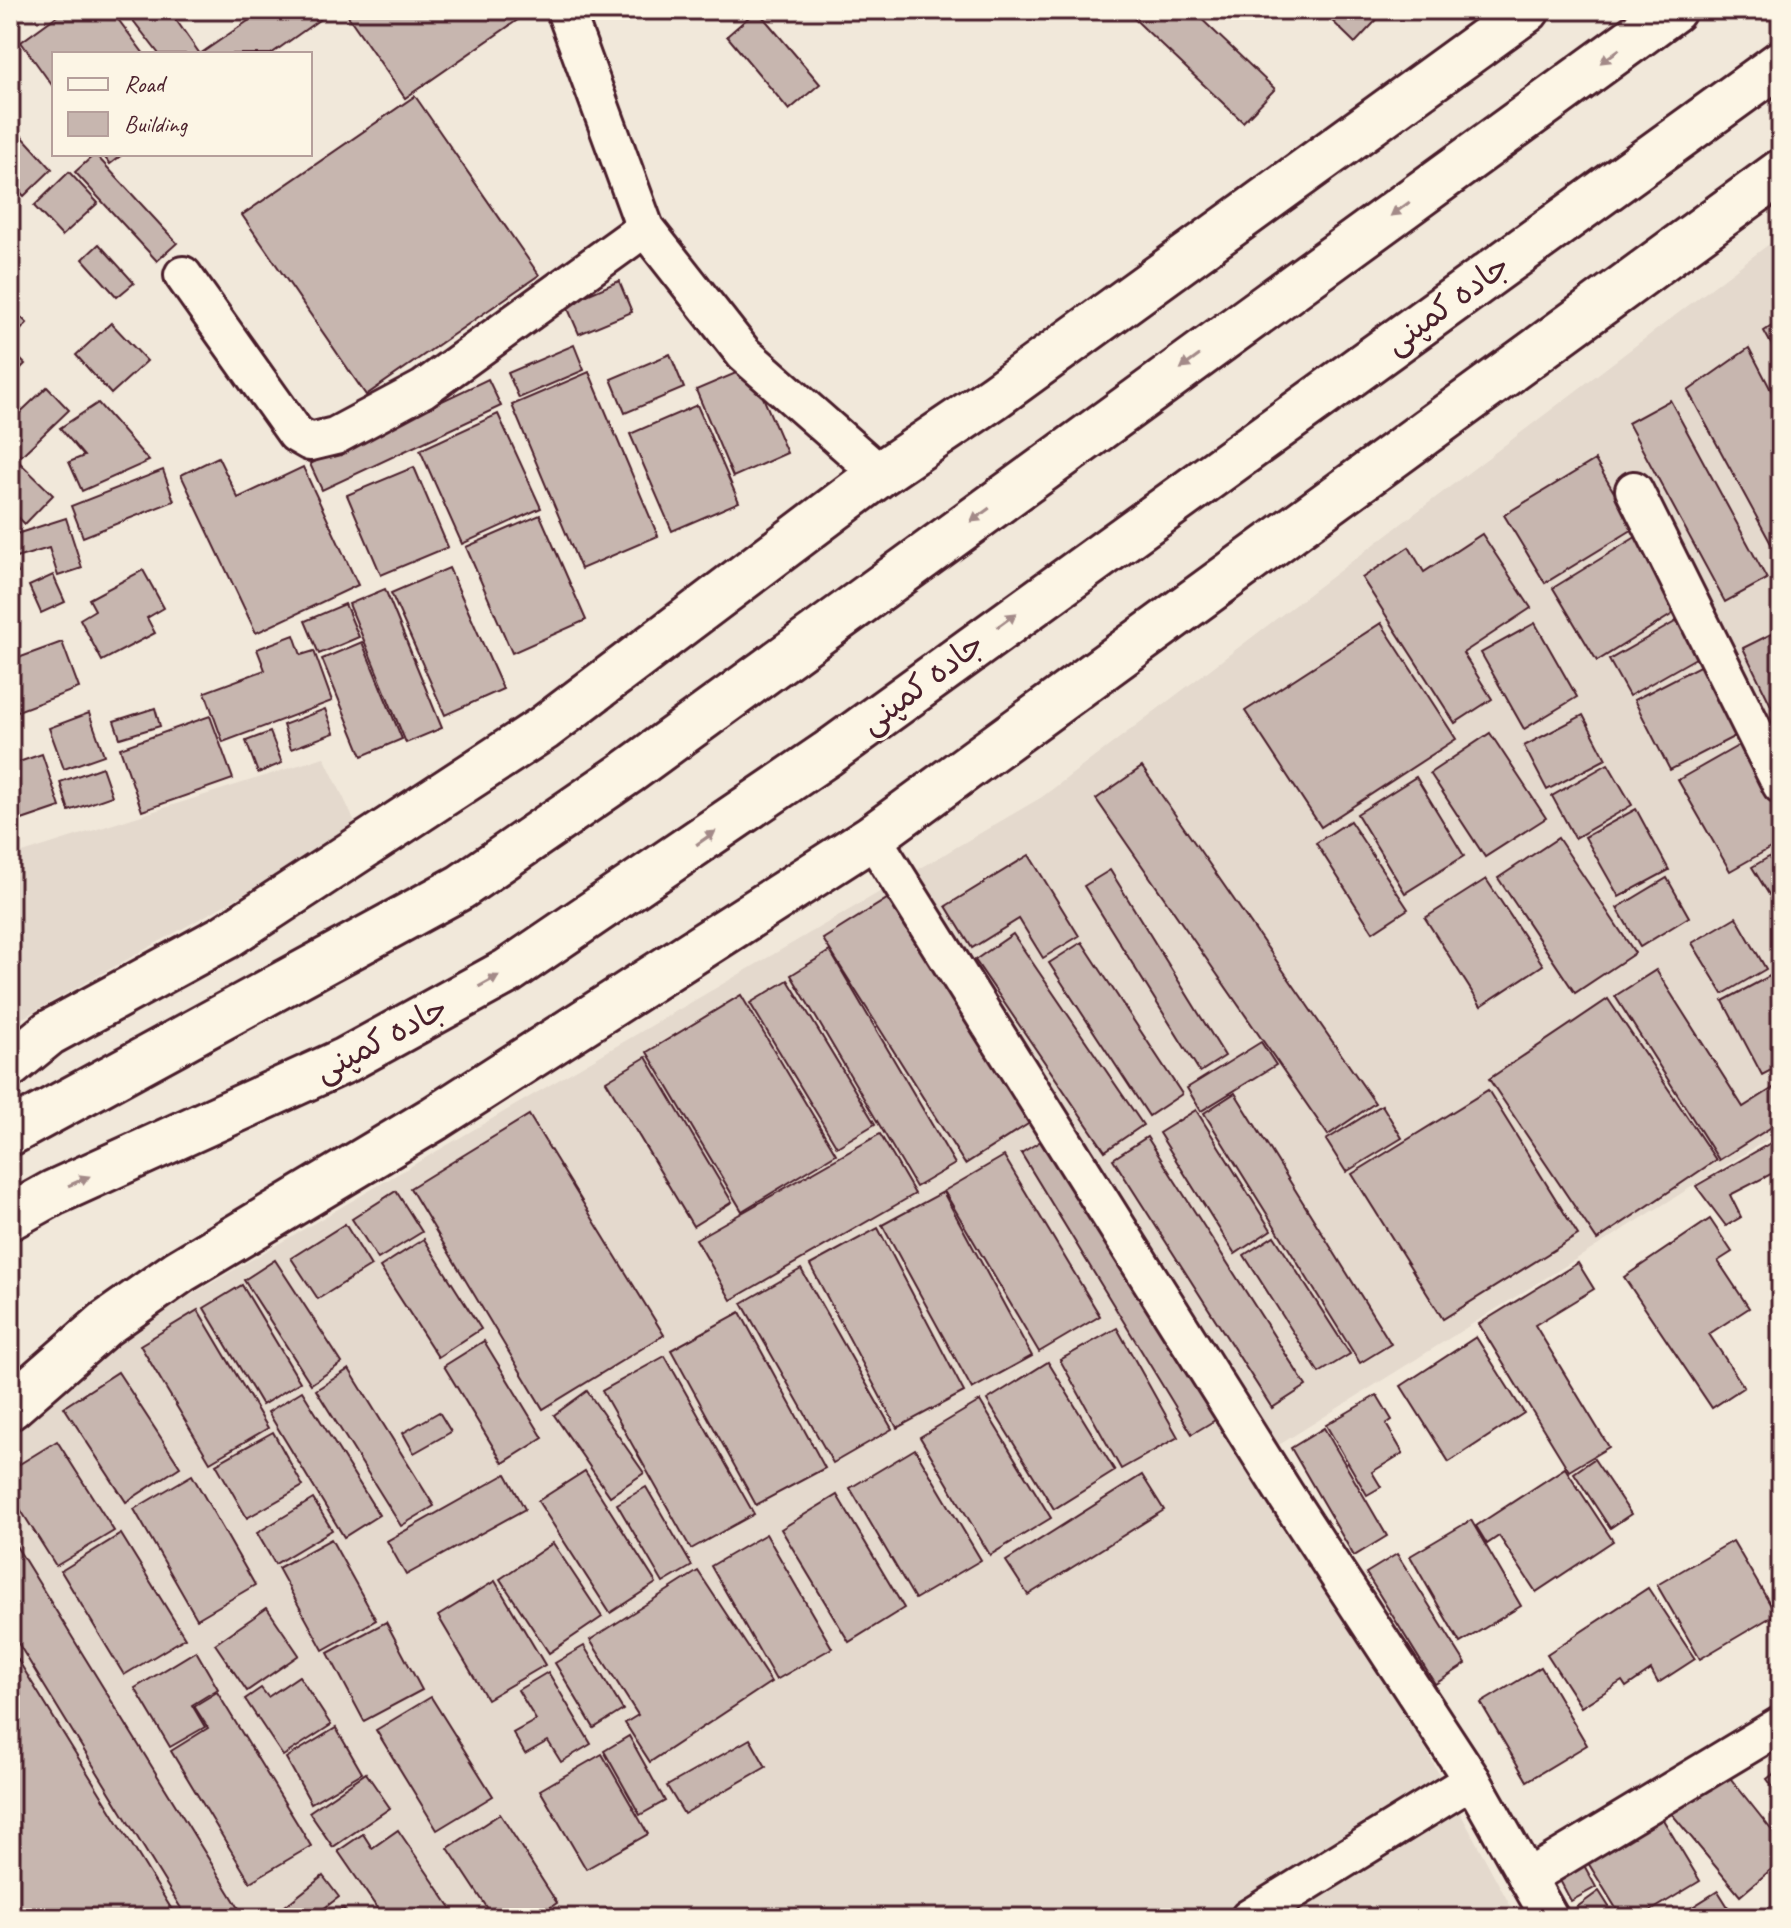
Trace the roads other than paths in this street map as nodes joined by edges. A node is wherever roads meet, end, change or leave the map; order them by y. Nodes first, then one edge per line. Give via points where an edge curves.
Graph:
1 (565, 10) edge
2 (1527, 10) edge
3 (1673, 10) edge
4 (1781, 63) edge
5 (1781, 172) edge
6 (645, 228) junction
7 (183, 275) dead end
8 (880, 474) junction
9 (1634, 490) dead end
10 (1781, 785) edge
11 (872, 837) junction
12 (10, 1065) edge
13 (10, 1133) edge
14 (10, 1217) edge
15 (10, 1407) edge
16 (1781, 1725) edge
17 (1472, 1780) junction
18 (1527, 1878) junction
19 (1249, 1918) edge
20 (1550, 1918) edge

1 - 6 street
2 - 8 main road
3 -> 13 main road via 688,729 461,887
14 -> 4 main road, جاده کمپنی via 346,1060 508,971 827,754
5 - 11 main road
6 - 7 street via 423,389 335,436 310,442 296,434
6 - 8 street via 744,354
8 - 12 main road via 544,728 225,937 49,1033
9 - 10 street
11 - 15 main road via 435,1118 180,1271 105,1324
11 - 17 street
16 - 18 street
17 - 18 street
17 - 19 street
18 - 20 street

